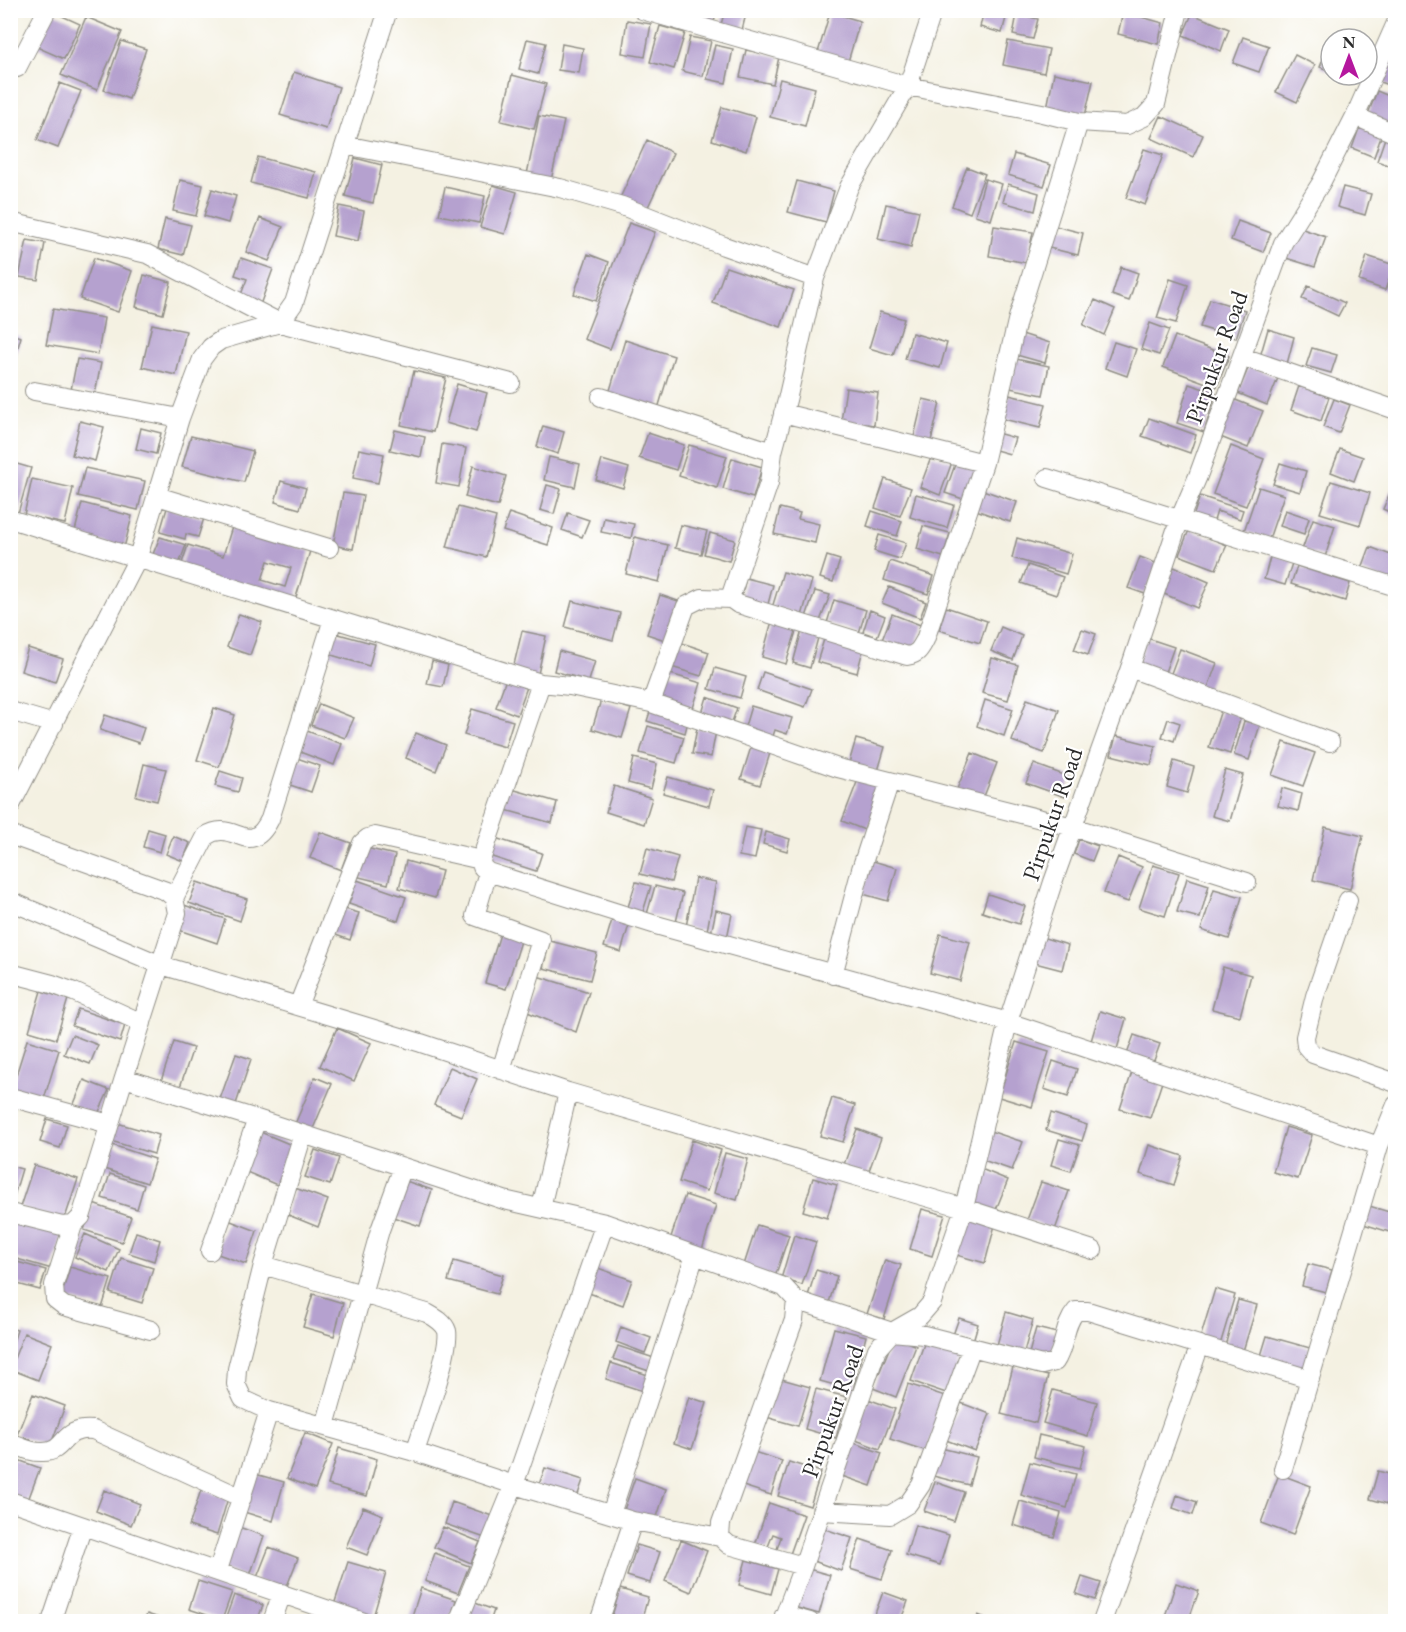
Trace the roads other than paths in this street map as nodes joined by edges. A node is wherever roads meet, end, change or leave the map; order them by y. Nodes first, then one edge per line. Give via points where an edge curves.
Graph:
1 (47, 10) edge
2 (388, 10) edge
3 (642, 10) edge
4 (933, 10) edge
5 (1179, 10) edge
6 (1395, 23) edge
7 (17, 68) dead end
8 (908, 86) junction
9 (1355, 116) junction
10 (1079, 122) junction
11 (1395, 134) edge
12 (345, 145) junction
13 (10, 222) edge
14 (815, 278) junction
15 (280, 324) junction
16 (1243, 357) junction
17 (511, 383) dead end
18 (34, 391) dead end
19 (601, 396) dead end
20 (1395, 410) edge
21 (783, 413) junction
22 (180, 418) junction
23 (773, 452) junction
24 (984, 463) junction
25 (1047, 478) dead end
26 (157, 496) junction
27 (1180, 518) junction
28 (10, 519) edge
29 (329, 548) dead end
30 (137, 560) junction
31 (1395, 587) edge
32 (731, 599) junction
33 (333, 619) junction
34 (1130, 668) junction
35 (540, 683) junction
36 (651, 703) junction
37 (10, 711) edge
38 (54, 724) junction
39 (1330, 742) dead end
40 (890, 781) junction
41 (10, 807) edge
42 (1073, 827) junction
43 (10, 835) edge
44 (484, 866) junction
45 (1247, 882) dead end
46 (174, 898) junction
47 (1348, 900) dead end
48 (10, 901) edge
49 (161, 965) junction
50 (10, 973) edge
51 (833, 975) junction
52 (298, 1006) junction
53 (1008, 1022) junction
54 (142, 1023) junction
55 (501, 1070) junction
56 (124, 1078) junction
57 (1395, 1083) edge
58 (568, 1092) junction
59 (10, 1097) edge
60 (1395, 1105) edge
61 (257, 1119) junction
62 (109, 1124) junction
63 (303, 1134) junction
64 (1380, 1146) junction
65 (403, 1167) junction
66 (541, 1208) junction
67 (964, 1208) junction
68 (10, 1213) edge
69 (605, 1222) junction
70 (73, 1225) junction
71 (1093, 1250) dead end
72 (210, 1251) dead end
73 (695, 1255) junction
74 (263, 1265) junction
75 (361, 1292) junction
76 (796, 1300) junction
77 (151, 1330) dead end
78 (892, 1332) junction
79 (1200, 1345) junction
80 (972, 1347) junction
81 (1310, 1379) junction
82 (269, 1411) junction
83 (325, 1426) junction
84 (10, 1443) edge
85 (415, 1452) junction
86 (1283, 1469) dead end
87 (514, 1485) junction
88 (242, 1498) junction
89 (10, 1501) edge
90 (821, 1511) junction
91 (611, 1514) junction
92 (633, 1521) junction
93 (83, 1527) junction
94 (720, 1537) junction
95 (803, 1566) junction
96 (218, 1570) junction
97 (282, 1593) junction
98 (331, 1616) edge
99 (783, 1618) edge
100 (51, 1622) edge
101 (272, 1622) edge
102 (364, 1622) edge
103 (458, 1622) edge
104 (599, 1622) edge
105 (810, 1622) edge
106 (1102, 1622) edge

1 - 7 street
2 - 12 street
3 - 8 street
4 - 8 street
5 - 10 street via 1156,104 1144,117 1127,125
6 - 9 street, Pirpukur Road
8 - 10 street
8 - 14 street via 849,187
9 - 11 street
9 - 16 street, Pirpukur Road via 1321,183 1283,243
10 - 24 street via 1017,321
12 - 14 street via 560,188 622,206
12 - 15 street via 294,303
13 - 15 street via 147,254
14 - 21 street
15 - 17 street
15 - 22 street via 235,335 212,347 202,359
16 - 20 street
16 - 27 street, Pirpukur Road
18 - 22 street
19 - 23 street
21 - 23 street
21 - 24 street
22 - 26 street
23 - 32 street via 769,483
24 - 32 street via 925,640 915,654 907,656
25 - 27 street
26 - 29 street
26 - 30 street
27 - 31 street
27 - 34 street, Pirpukur Road
28 - 30 street
30 - 33 street
30 - 38 street
32 - 36 street via 702,598 686,606
33 - 35 street
33 - 46 street via 262,834 247,838 221,830 206,836
34 - 39 street
34 - 42 street, Pirpukur Road
35 - 36 street
35 - 44 street
36 - 40 street via 838,768
37 - 38 street
38 - 41 street
40 - 42 street
40 - 51 street via 861,869
42 - 45 street
42 - 53 street, Pirpukur Road
43 - 46 street via 166,891
44 - 51 street via 656,925
44 - 52 street via 375,836 368,838 362,843
44 - 55 street via 475,916 541,940
46 - 49 street via 177,913
47 - 57 street via 1315,996 1306,1046 1313,1054
48 - 49 street
49 - 52 street
49 - 54 street
50 - 54 street via 74,992
51 - 53 street
52 - 55 street
53 - 64 street
53 - 67 street, Pirpukur Road
54 - 56 street
55 - 58 street
56 - 61 street
56 - 62 street
58 - 66 street
58 - 67 street
59 - 62 street
60 - 64 street
61 - 63 street
61 - 72 street
62 - 70 street via 81,1217
63 - 65 street
63 - 74 street
64 - 81 street
65 - 66 street
65 - 75 street
66 - 69 street
67 - 71 street
67 - 78 street, Pirpukur Road via 932,1302 920,1316
68 - 70 street via 62,1226
69 - 73 street
69 - 87 street
70 - 77 street via 54,1285 55,1299 64,1306
73 - 76 street via 784,1287
73 - 91 street
74 - 75 street
74 - 82 street via 236,1384 243,1399
75 - 83 street
75 - 85 street via 427,1312 447,1331 446,1351
76 - 78 street
76 - 94 street via 794,1320 721,1522
78 - 80 street
78 - 90 street, Pirpukur Road via 877,1349
79 - 80 street via 1088,1311 1076,1311 1069,1319 1062,1352 1055,1362 1042,1365
79 - 81 street
79 - 106 street
80 - 90 street via 921,1485 908,1504 890,1515
81 - 86 street
82 - 83 street
82 - 88 street
83 - 85 street
84 - 88 street via 45,1453 58,1448 80,1429 93,1430
85 - 87 street
87 - 91 street
87 - 103 street
88 - 96 street
89 - 93 street
90 - 95 street, Pirpukur Road
91 - 92 street
92 - 94 street
92 - 104 street
93 - 96 street
93 - 100 street
94 - 95 street via 729,1545
95 - 99 street, Pirpukur Road
96 - 97 street
97 - 98 street
97 - 101 street
98 - 102 street
99 - 105 street

